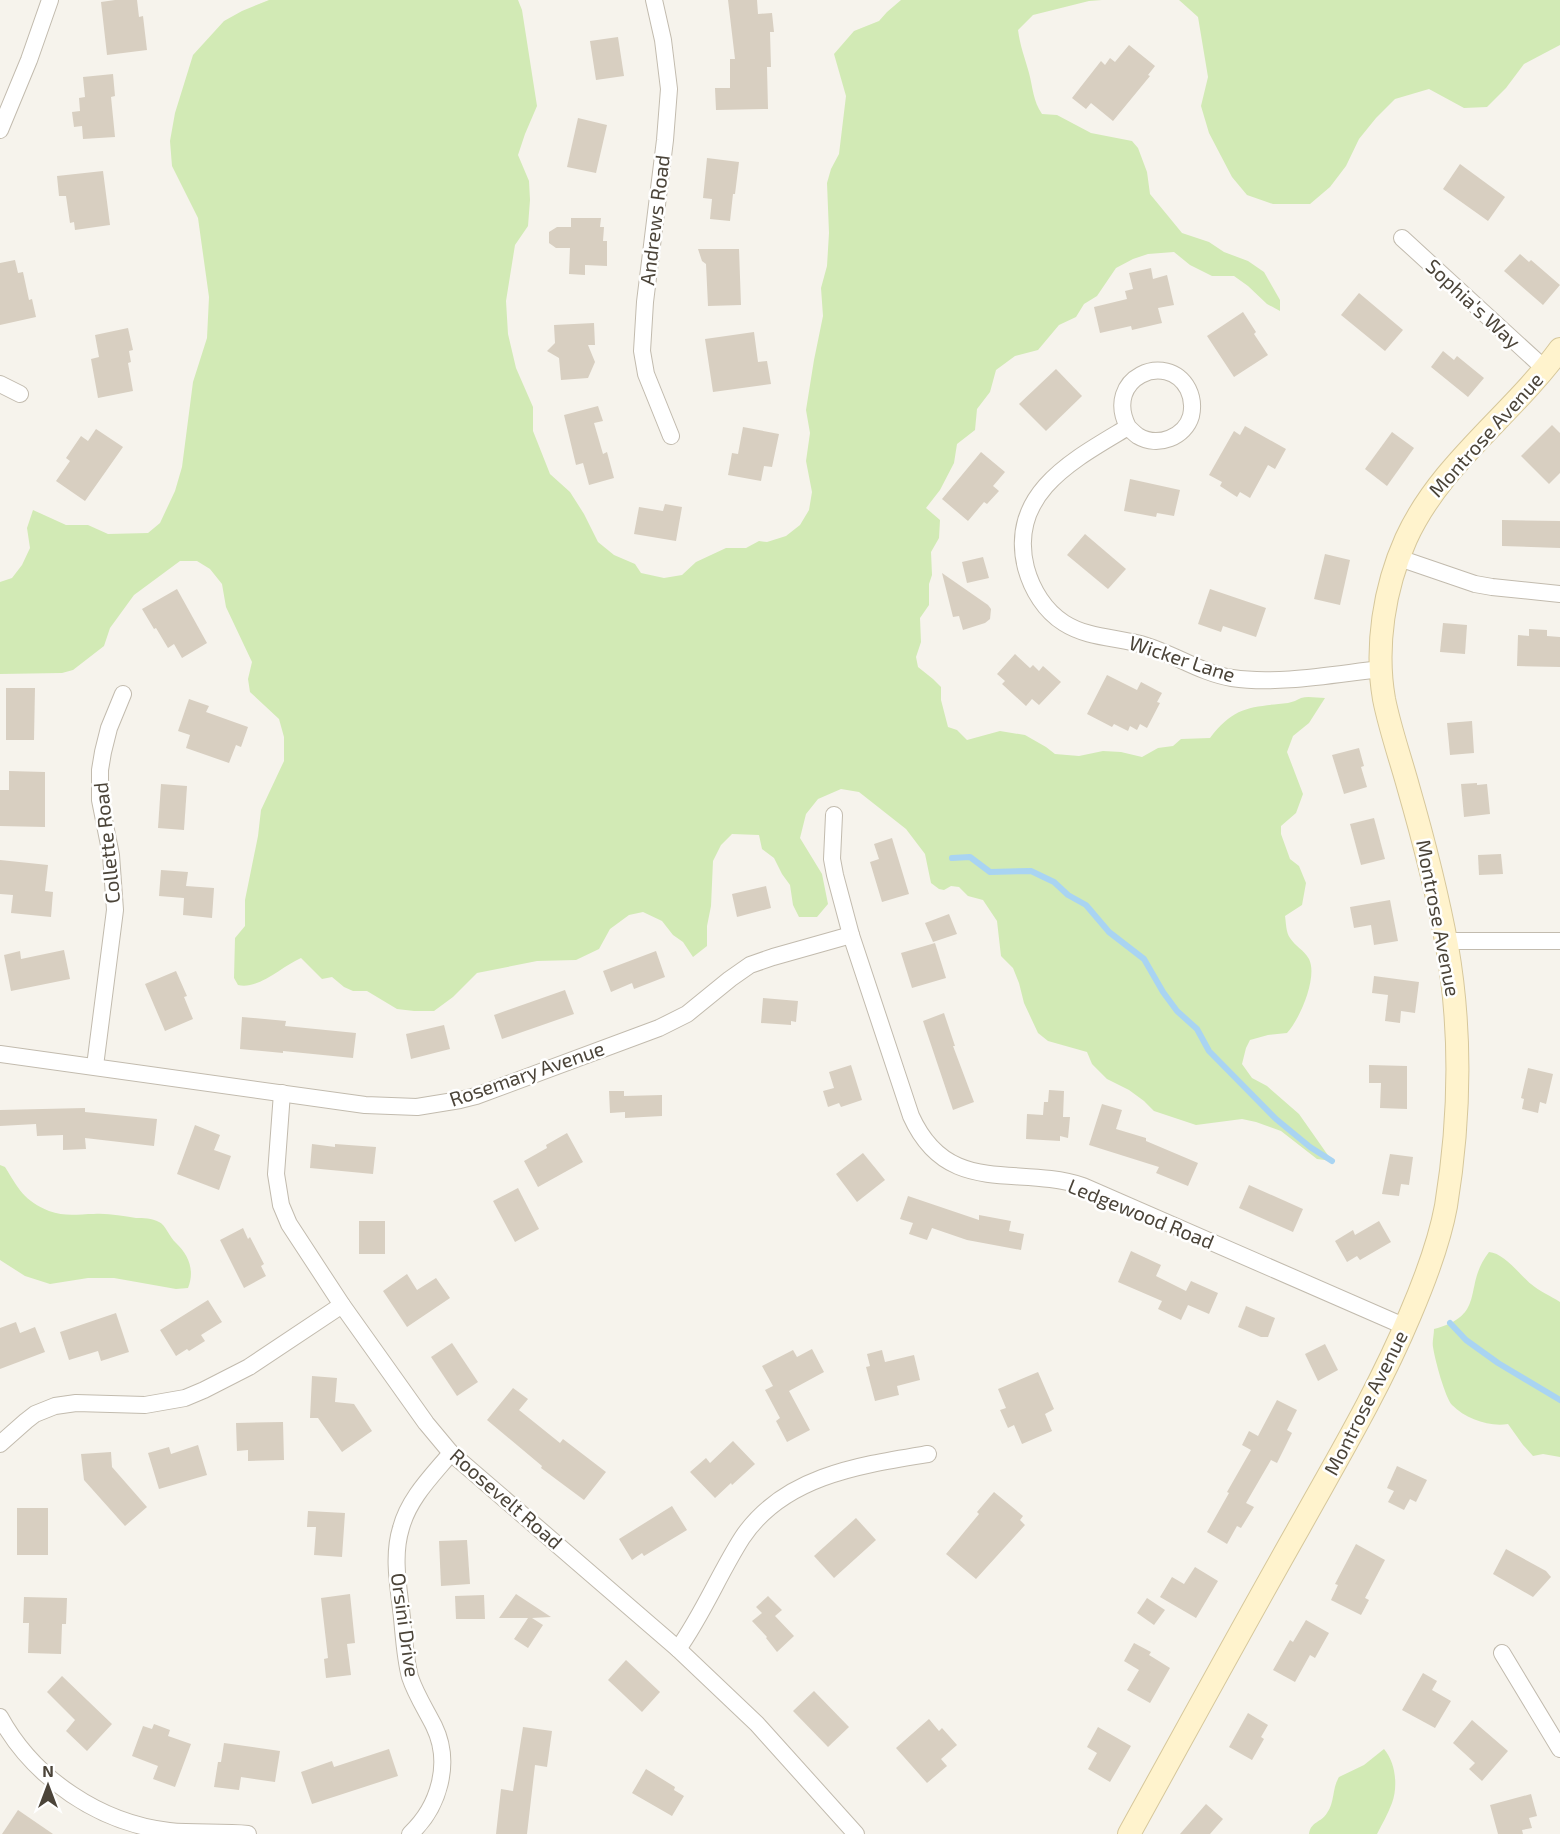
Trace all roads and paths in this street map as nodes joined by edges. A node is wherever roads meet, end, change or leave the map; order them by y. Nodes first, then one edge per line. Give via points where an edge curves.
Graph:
1 (50, 0) edge
2 (654, 0) edge
3 (0, 130) edge
4 (1402, 238) dead end
5 (1560, 349) edge
6 (1545, 369) junction
7 (0, 384) edge
8 (20, 394) dead end
9 (1128, 427) junction
10 (671, 436) dead end
11 (1399, 558) junction
12 (1560, 594) edge
13 (1381, 669) junction
14 (123, 694) dead end
15 (834, 815) dead end
16 (850, 935) junction
17 (1446, 941) junction
18 (1560, 941) edge
19 (0, 1054) edge
20 (95, 1066) junction
21 (282, 1094) junction
22 (342, 1305) junction
23 (1406, 1327) junction
24 (0, 1444) edge
25 (451, 1453) junction
26 (928, 1454) dead end
27 (678, 1649) junction
28 (1502, 1653) dead end
29 (0, 1718) edge
30 (1560, 1749) edge
31 (248, 1834) edge
32 (410, 1834) edge
33 (856, 1834) edge
34 (1129, 1834) edge

1 - 3 street
2 - 10 street, Andrews Road via 669,89 642,351 646,374
4 - 6 street, Sophia's Way
5 - 6 main road, Montrose Avenue
6 - 11 main road, Montrose Avenue via 1438,487 1415,521
7 - 8 street
9 - 9 street via 1148,440 1166,440 1179,434 1192,409 1186,386 1171,373 1160,371 1135,378 1123,397 1123,417
9 - 13 street, Wicker Lane via 1058,473 1044,486 1029,512 1024,529 1025,562 1034,588 1051,612 1076,629 1148,646 1231,678 1283,679
11 - 12 street via 1483,586
11 - 13 main road, Montrose Avenue via 1384,617
13 - 17 main road, Montrose Avenue via 1387,713
14 - 20 street, Collette Road via 109,728 100,770 99,795 111,855 115,910
15 - 16 street, Ledgewood Road via 834,870
16 - 21 street, Rosemary Avenue via 761,960 669,1024 476,1095 425,1106 397,1107
16 - 23 street, Ledgewood Road via 911,1116 922,1138 939,1156 972,1172 1083,1186
17 - 18 street
17 - 23 main road, Montrose Avenue via 1458,1041 1451,1172 1438,1239
19 - 20 street, Rosemary Avenue
20 - 21 street, Rosemary Avenue
21 - 22 street, Roosevelt Road via 276,1174 281,1204 289,1224
22 - 24 street via 249,1367 185,1398 145,1405 55,1406 26,1420
22 - 25 street, Roosevelt Road
23 - 34 main road, Montrose Avenue via 1378,1388
25 - 27 street, Roosevelt Road
25 - 32 street, Orsini Drive via 412,1502 397,1542 407,1666 435,1727 442,1755 441,1781 432,1808
26 - 27 street via 835,1473 792,1492 767,1509 743,1536
27 - 33 street, Roosevelt Road via 757,1724
28 - 30 street
29 - 31 street via 36,1766 97,1809 122,1820 169,1831

